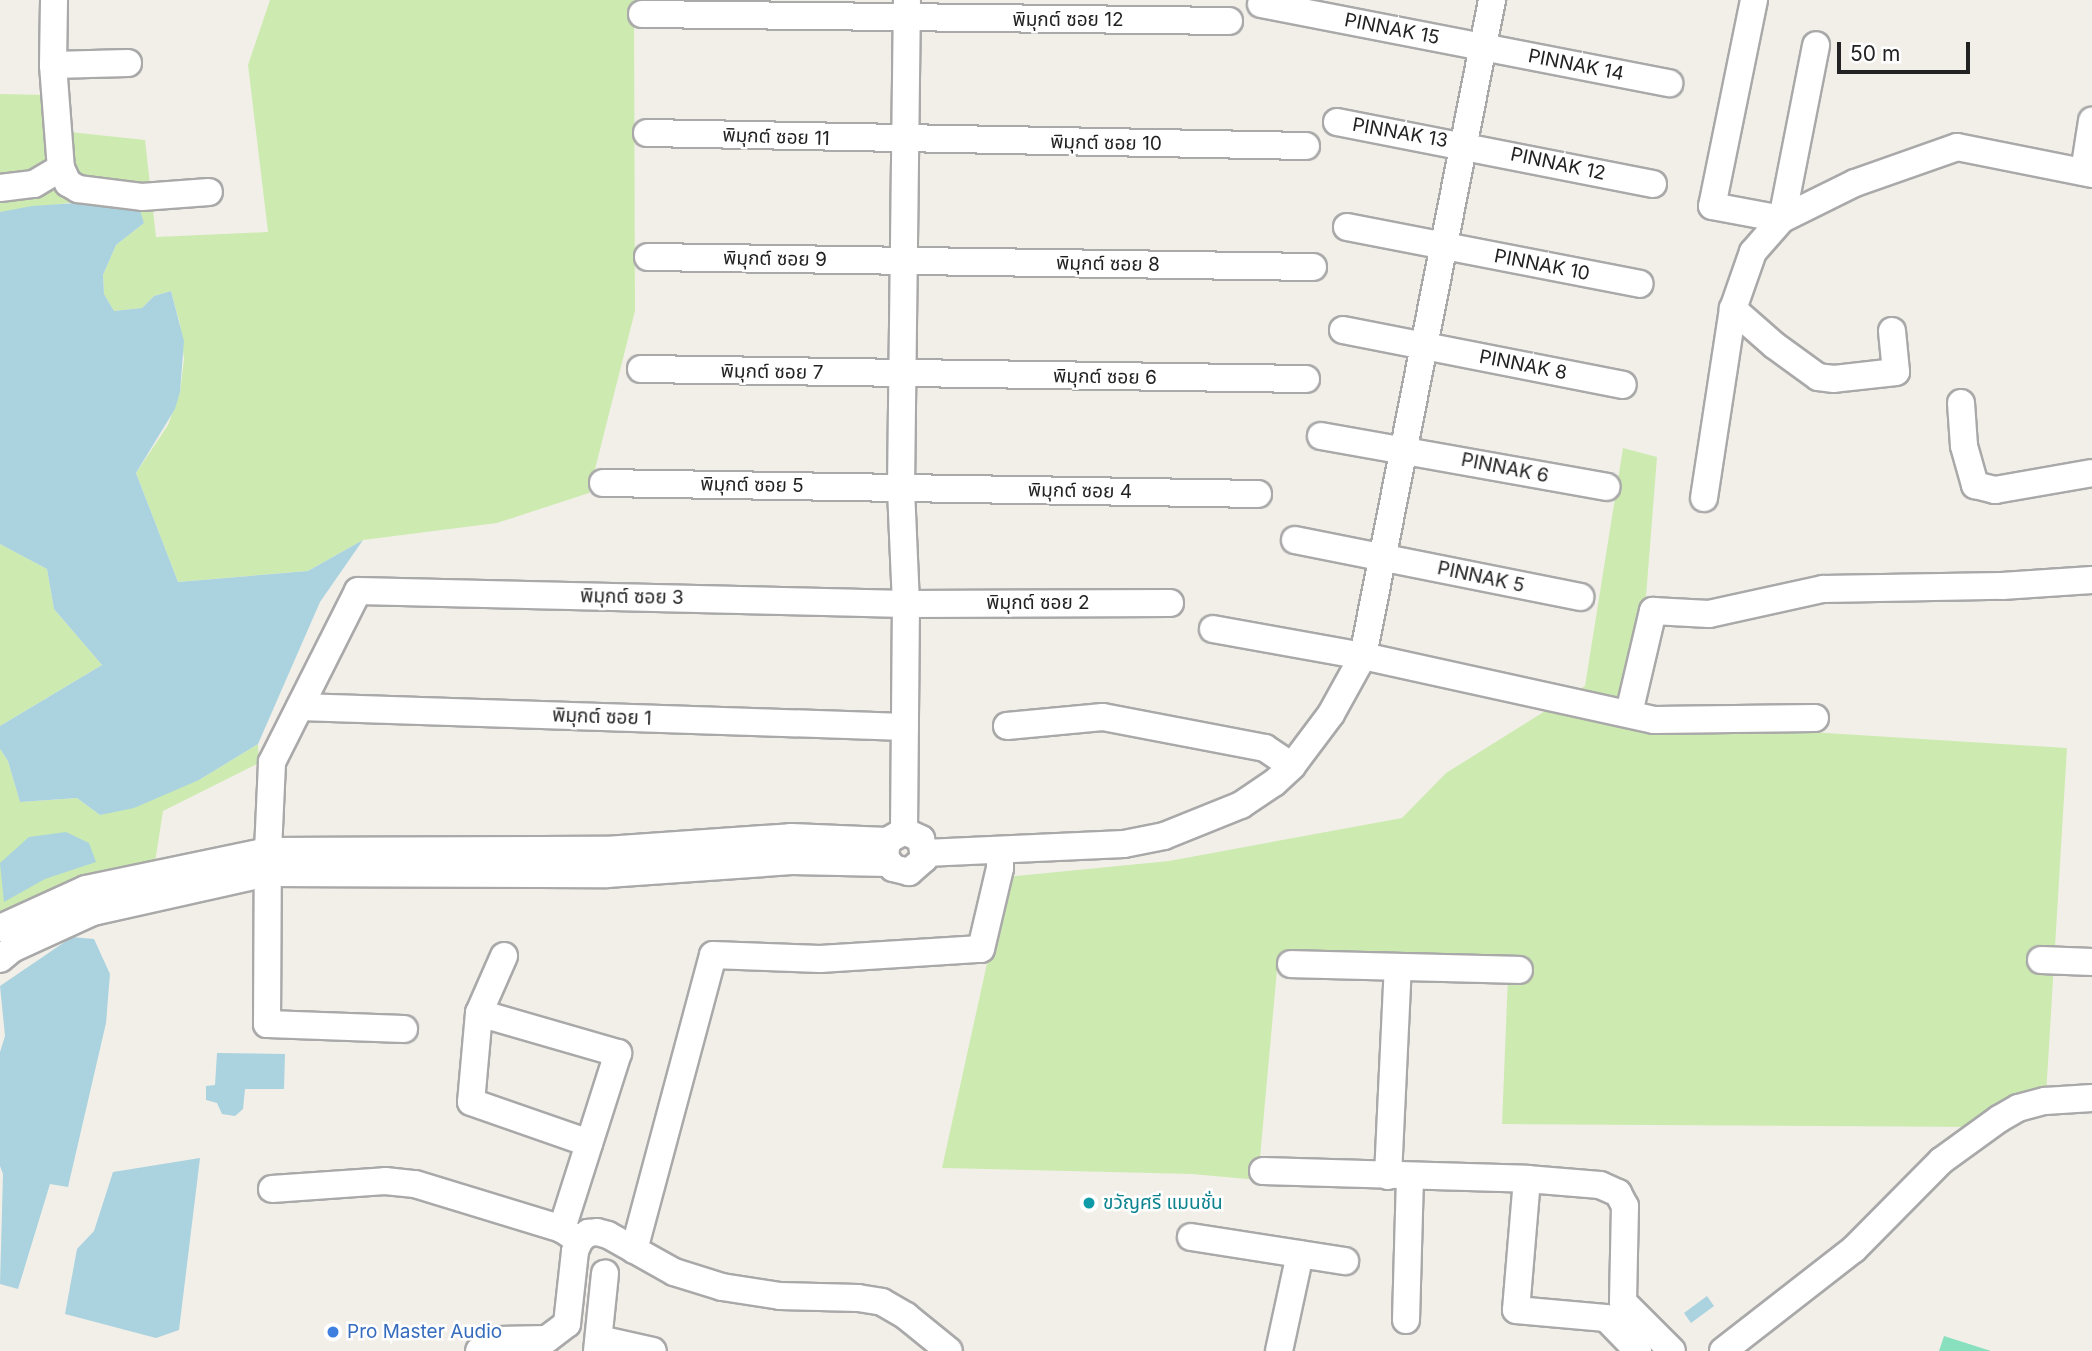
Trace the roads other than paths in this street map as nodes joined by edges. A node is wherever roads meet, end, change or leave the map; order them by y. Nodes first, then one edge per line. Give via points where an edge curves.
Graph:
1 (54, 0) edge
2 (1492, 0) edge
3 (1754, 0) edge
4 (1261, 4) dead end
5 (907, 10) edge
6 (642, 14) dead end
7 (1229, 21) dead end
8 (1816, 45) dead end
9 (1483, 46) junction
10 (128, 63) dead end
11 (53, 65) junction
12 (1669, 83) dead end
13 (2092, 121) edge
14 (1337, 122) dead end
15 (647, 133) dead end
16 (906, 140) junction
17 (1463, 145) junction
18 (1306, 146) dead end
19 (61, 168) junction
20 (2088, 173) edge
21 (1653, 184) dead end
22 (0, 188) edge
23 (209, 192) dead end
24 (1782, 219) junction
25 (1347, 227) dead end
26 (1443, 246) junction
27 (648, 257) dead end
28 (903, 261) junction
29 (1312, 267) dead end
30 (1640, 284) dead end
31 (1733, 309) junction
32 (1343, 330) dead end
33 (1892, 331) dead end
34 (1424, 346) junction
35 (642, 369) dead end
36 (904, 374) junction
37 (1306, 379) dead end
38 (1623, 385) dead end
39 (1961, 402) dead end
40 (1321, 436) dead end
41 (1404, 449) junction
42 (2092, 473) edge
43 (603, 483) dead end
44 (1606, 487) dead end
45 (901, 488) junction
46 (1258, 494) dead end
47 (1704, 498) dead end
48 (1295, 540) dead end
49 (1383, 556) junction
50 (2092, 580) edge
51 (1580, 597) dead end
52 (1170, 603) dead end
53 (906, 604) junction
54 (1213, 629) dead end
55 (1363, 656) junction
56 (300, 707) junction
57 (1629, 713) junction
58 (1815, 718) dead end
59 (905, 726) junction
60 (1007, 726) dead end
61 (1292, 766) junction
62 (893, 845) junction
63 (1000, 850) junction
64 (925, 853) junction
65 (268, 862) junction
66 (0, 928) edge
67 (504, 957) dead end
68 (0, 959) edge
69 (2041, 960) dead end
70 (2092, 962) edge
71 (1291, 964) dead end
72 (1398, 967) junction
73 (1519, 970) dead end
74 (479, 1013) junction
75 (404, 1029) dead end
76 (2092, 1098) edge
77 (589, 1143) junction
78 (1263, 1171) dead end
79 (1399, 1176) junction
80 (1527, 1179) junction
81 (272, 1189) dead end
82 (571, 1235) junction
83 (1191, 1237) dead end
84 (634, 1250) junction
85 (1300, 1254) junction
86 (1345, 1261) dead end
87 (605, 1273) dead end
88 (1615, 1310) junction
89 (1406, 1320) dead end
90 (598, 1345) edge
91 (479, 1351) edge
92 (653, 1351) edge
93 (948, 1351) edge
94 (1279, 1351) edge
95 (1638, 1351) edge
96 (1672, 1351) edge
97 (1723, 1351) edge

1 - 11 street
2 - 9 street
3 - 24 street via 1712,206
4 - 9 street, PINNAK 15
5 - 6 street, พิมุกต์ ซอย 12
5 - 7 street, พิมุกต์ ซอย 12
5 - 16 street
8 - 24 street
9 - 12 street, PINNAK 14
9 - 17 street
10 - 11 street
11 - 19 street
13 - 20 street
14 - 17 street, PINNAK 13
15 - 16 street, พิมุกต์ ซอย 11
16 - 18 street, พิมุกต์ ซอย 10
16 - 28 street
17 - 21 street, PINNAK 12
17 - 26 street
19 - 22 street via 34,184
19 - 23 street via 68,183 78,189 142,197
20 - 24 street via 1956,147 1855,183
24 - 31 street via 1753,252
25 - 26 street, PINNAK 10
26 - 30 street, PINNAK 10
26 - 34 street
27 - 28 street, พิมุกต์ ซอย 9
28 - 29 street, พิมุกต์ ซอย 8
28 - 36 street
31 - 33 street via 1818,377 1896,372
31 - 47 street
32 - 34 street, PINNAK 8
34 - 38 street, PINNAK 8
34 - 41 street
35 - 36 street, พิมุกต์ ซอย 7
36 - 37 street, พิมุกต์ ซอย 6
36 - 45 street
39 - 42 street via 1964,446 1975,485 1995,490
40 - 41 street, PINNAK 6
41 - 44 street, PINNAK 6
41 - 49 street
43 - 45 street, พิมุกต์ ซอย 5
45 - 46 street, พิมุกต์ ซอย 4
45 - 53 street
48 - 49 street, PINNAK 5
49 - 51 street, PINNAK 5
49 - 55 street
50 - 57 street via 1823,589 1709,614 1653,611
52 - 53 street, พิมุกต์ ซอย 2
53 - 56 street, พิมุกต์ ซอย 3 via 358,591
53 - 59 street
54 - 55 street
55 - 57 street
55 - 61 street via 1331,715
56 - 59 street, พิมุกต์ ซอย 1
56 - 65 street via 272,762
57 - 58 street via 1654,720
59 - 62 street
60 - 61 street via 1103,717 1265,748
61 - 63 street via 1241,805 1164,836 1124,844
62 - 64 street via 917,836
62 - 64 street via 902,872 921,864
62 - 65 street via 791,836 685,856 606,850 483,861
63 - 64 street
63 - 84 street via 981,949 820,959 713,955
65 - 66 street via 86,889
65 - 68 street via 93,912 12,949
65 - 75 street via 267,1024
67 - 74 street
69 - 70 street
71 - 72 street
72 - 73 street
72 - 79 street
74 - 77 street via 471,1102
74 - 77 street via 618,1053
76 - 97 street via 2045,1101 1998,1119 1941,1161 1854,1249
77 - 82 street
78 - 79 street
79 - 80 street
79 - 89 street
80 - 88 street via 1600,1185 1618,1193 1625,1206
80 - 88 street via 1516,1310
81 - 82 street via 385,1181 415,1184
82 - 84 street via 597,1232
82 - 91 street via 575,1251 567,1324 547,1339 498,1340
83 - 85 street
84 - 93 street via 674,1272 722,1287 780,1296 882,1302
85 - 86 street
85 - 94 street
87 - 90 street
88 - 95 street
88 - 96 street
90 - 92 street

